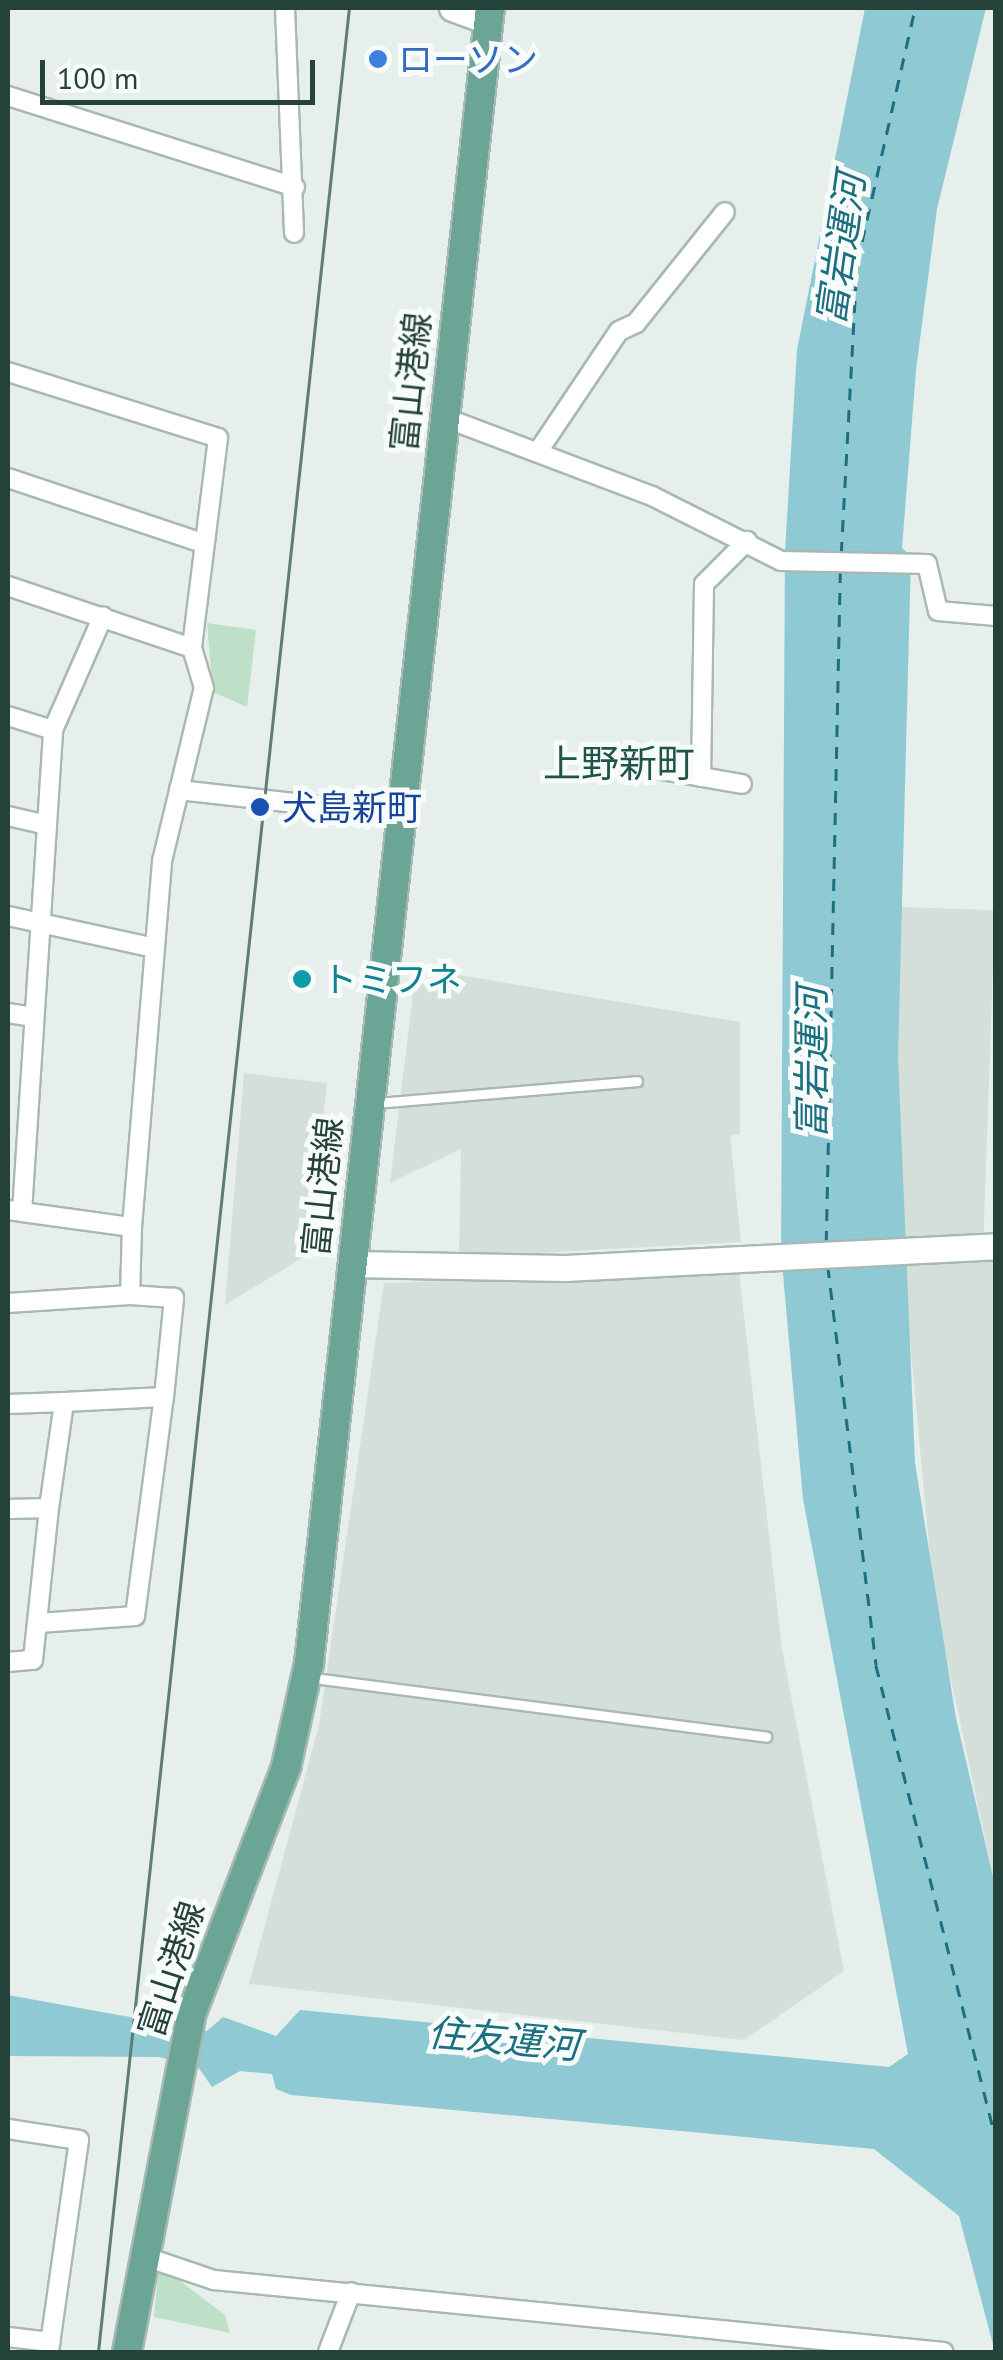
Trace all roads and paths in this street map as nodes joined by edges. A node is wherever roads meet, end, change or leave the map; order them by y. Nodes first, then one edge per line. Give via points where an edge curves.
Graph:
1 (284, 8) edge
2 (452, 8) edge
3 (489, 14) edge
4 (8, 96) edge
5 (295, 187) junction
6 (726, 212) dead end
7 (294, 233) dead end
8 (8, 372) edge
9 (443, 416) junction
10 (539, 450) junction
11 (8, 478) edge
12 (747, 541) junction
13 (202, 543) junction
14 (8, 586) edge
15 (104, 616) junction
16 (996, 616) edge
17 (192, 648) junction
18 (8, 716) edge
19 (53, 730) junction
20 (594, 758) dead end
21 (701, 777) junction
22 (742, 784) dead end
23 (179, 790) junction
24 (8, 816) edge
25 (401, 816) junction
26 (46, 824) junction
27 (8, 916) edge
28 (39, 924) junction
29 (154, 948) junction
30 (8, 1013) edge
31 (34, 1017) junction
32 (636, 1081) dead end
33 (369, 1103) junction
34 (16, 1115) edge
35 (14, 1211) edge
36 (132, 1228) junction
37 (996, 1246) edge
38 (352, 1264) junction
39 (130, 1295) junction
40 (8, 1303) edge
41 (164, 1396) junction
42 (64, 1402) junction
43 (8, 1404) edge
44 (8, 1508) edge
45 (49, 1508) junction
46 (40, 1623) junction
47 (8, 1662) edge
48 (322, 1679) dead end
49 (766, 1737) dead end
50 (8, 2129) edge
51 (143, 2256) junction
52 (351, 2292) junction
53 (8, 2337) edge
54 (50, 2347) edge
55 (128, 2352) edge
56 (328, 2352) edge
57 (943, 2352) edge

1 - 5 street
2 - 3 street
3 - 9 main road, 富山港線
4 - 5 street
5 - 7 street
6 - 10 street via 636,323 619,331
8 - 13 street via 218,438
9 - 10 street
9 - 25 main road, 富山港線
10 - 12 street
11 - 13 street
12 - 16 street via 781,561 927,564 938,611
12 - 21 street via 704,584
13 - 17 street
14 - 15 street
15 - 17 street
15 - 19 street
17 - 23 street via 204,688
18 - 19 street
19 - 26 street
20 - 21 street
21 - 22 street
23 - 25 street
23 - 29 street
24 - 26 street
25 - 33 main road, 富山港線
26 - 28 street
27 - 28 street
28 - 29 street
28 - 31 street
29 - 36 street
30 - 31 street
31 - 34 street
32 - 33 lane
33 - 38 main road, 富山港線
34 - 35 street
35 - 36 street
36 - 39 street
37 - 38 street via 466,1270
38 - 51 main road, 富山港線 via 300,1714 191,2015
39 - 40 street
39 - 41 street via 174,1298
41 - 42 street
41 - 46 street via 134,1616
42 - 43 street
42 - 45 street
44 - 45 street
45 - 46 street
46 - 47 street via 34,1660
48 - 49 lane
50 - 54 street via 79,2140
51 - 52 street via 214,2280
51 - 55 main road, 富山港線
52 - 56 street
52 - 57 street
53 - 54 street

